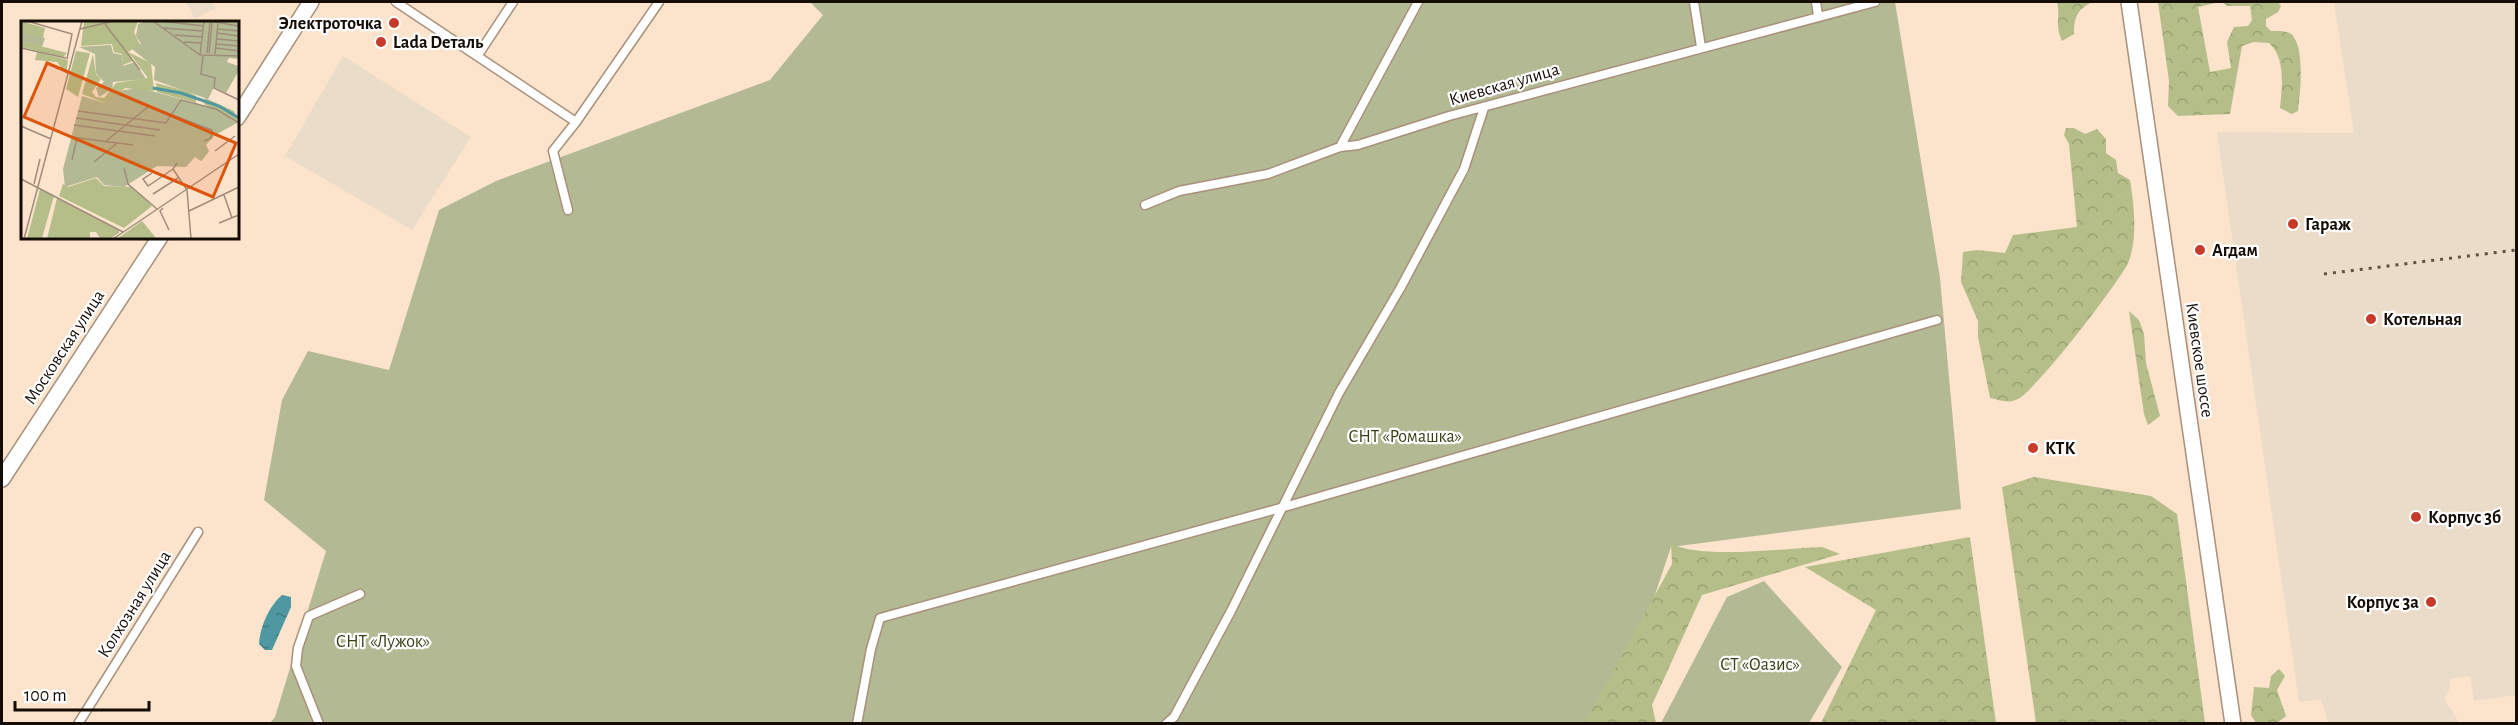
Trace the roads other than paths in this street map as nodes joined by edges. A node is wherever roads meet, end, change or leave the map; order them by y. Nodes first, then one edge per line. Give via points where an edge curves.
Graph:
1 (311, 2) edge
2 (396, 2) edge
3 (513, 2) edge
4 (659, 2) edge
5 (1418, 2) edge
6 (1694, 2) edge
7 (1816, 2) edge
8 (1875, 2) edge
9 (2129, 2) edge
10 (1818, 15) junction
11 (1701, 47) junction
12 (478, 56) junction
13 (1484, 108) junction
14 (238, 116) edge
15 (576, 122) junction
16 (1340, 147) junction
17 (1145, 205) dead end
18 (568, 210) dead end
19 (159, 238) edge
20 (1937, 320) dead end
21 (2, 479) edge
22 (1284, 507) junction
23 (198, 532) dead end
24 (360, 594) dead end
25 (78, 723) edge
26 (319, 723) edge
27 (857, 723) edge
28 (1166, 723) edge
29 (2233, 723) edge

1 - 14 highway
2 - 12 street
3 - 12 street
4 - 15 street
5 - 16 street
6 - 11 street
7 - 10 street
8 - 10 street, Киевская улица
9 - 29 highway, Киевское шоссе
10 - 11 street, Киевская улица
11 - 13 street, Киевская улица
12 - 15 street
13 - 16 street, Киевская улица
13 - 22 street via 1464,169 1339,393
15 - 18 street via 553,151
16 - 17 street, Киевская улица via 1268,174 1179,191
19 - 21 highway, Московская улица
20 - 22 street
22 - 27 street via 880,618 870,649
22 - 28 street via 1174,717
23 - 25 street, Колхозная улица
24 - 26 street via 309,615 298,648 297,671

